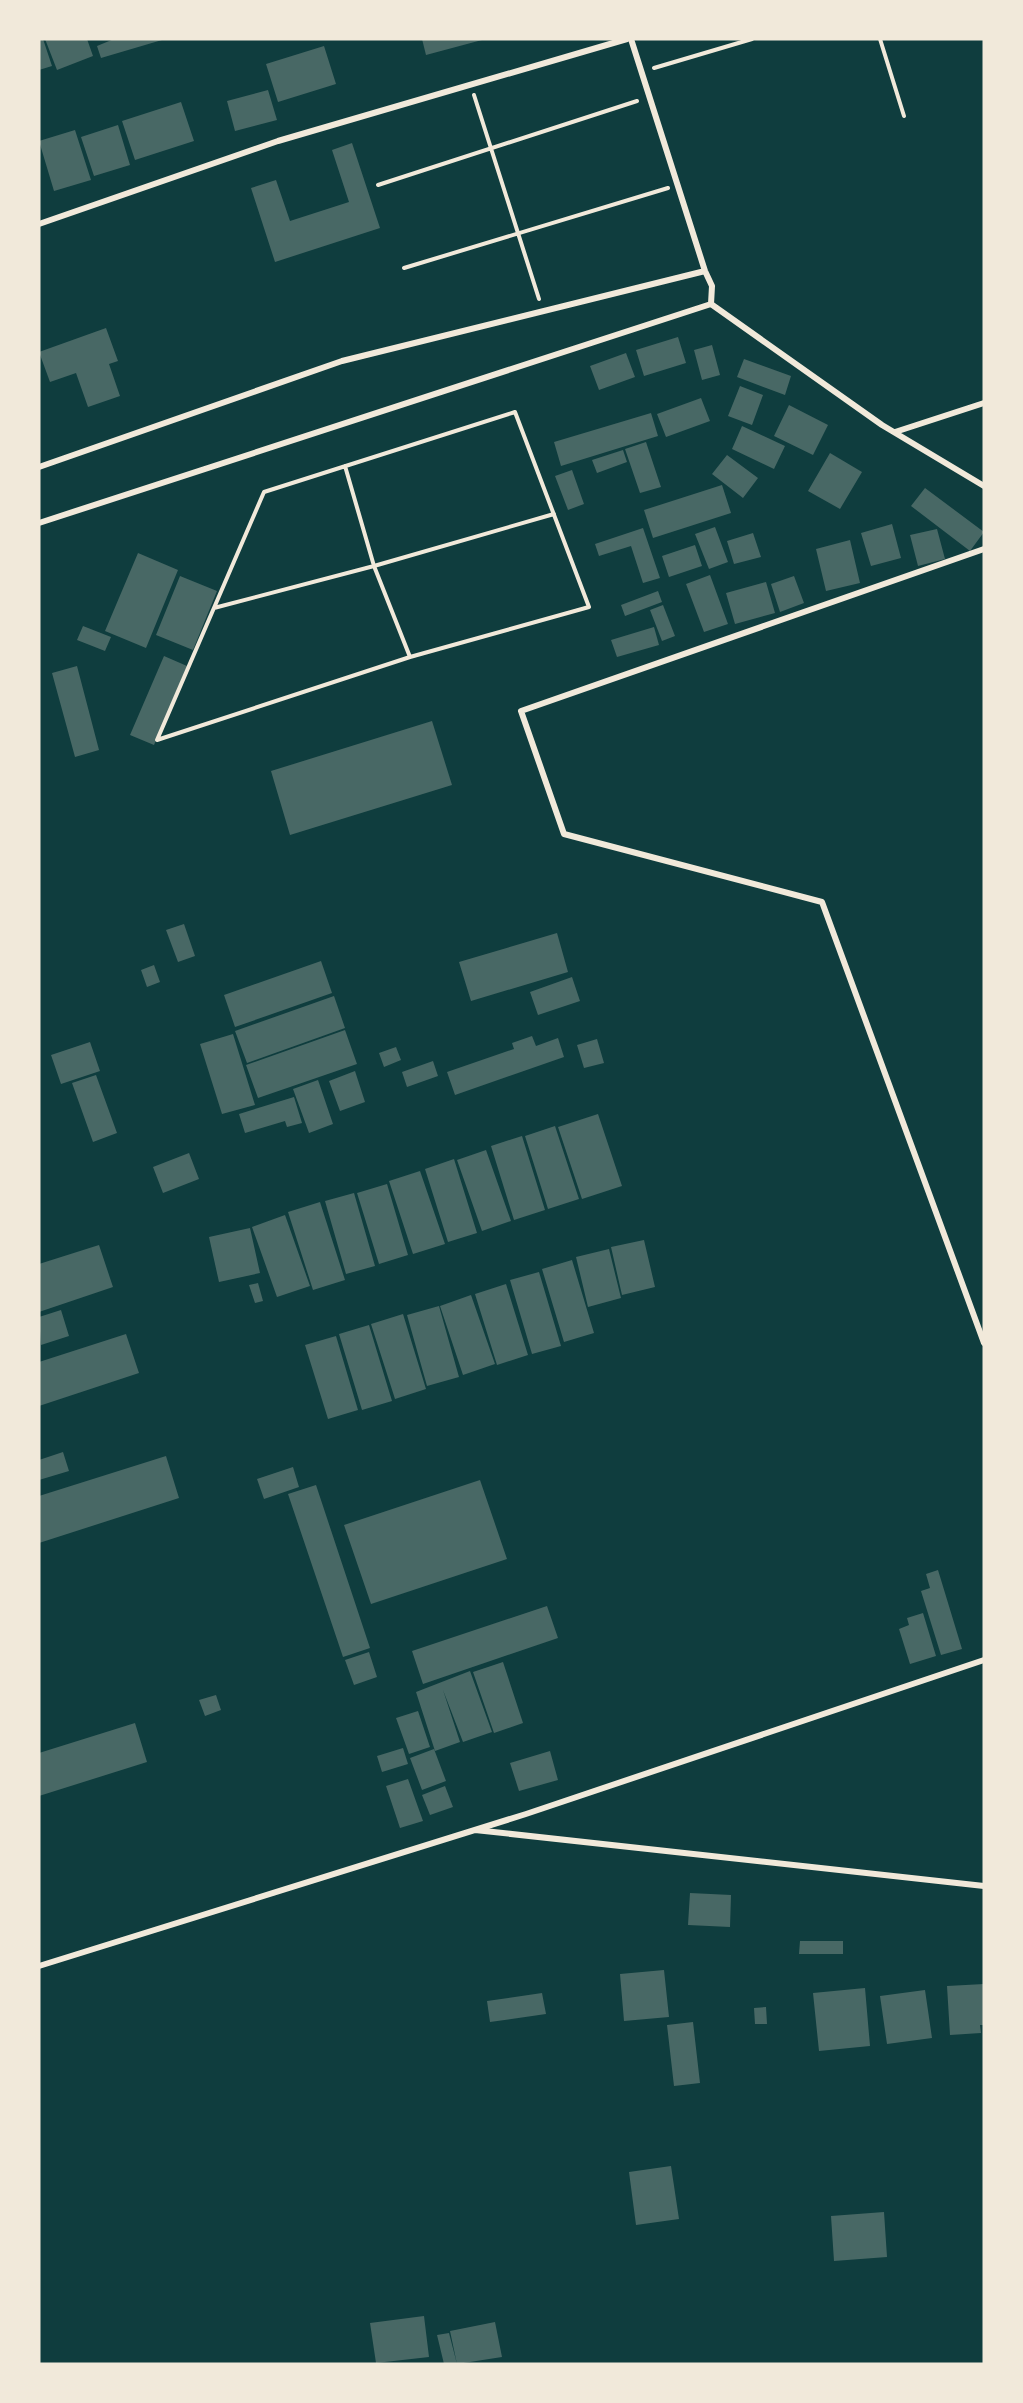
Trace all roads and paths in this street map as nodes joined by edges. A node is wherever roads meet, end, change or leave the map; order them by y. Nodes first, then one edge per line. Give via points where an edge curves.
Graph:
1 (629, 39) edge
2 (752, 39) edge
3 (880, 39) edge
4 (642, 72) junction
5 (471, 85) junction
6 (650, 98) junction
7 (904, 116) dead end
8 (490, 148) junction
9 (378, 185) dead end
10 (678, 185) junction
11 (39, 224) edge
12 (518, 232) junction
13 (404, 268) dead end
14 (705, 271) junction
15 (711, 304) junction
16 (543, 311) junction
17 (984, 403) edge
18 (895, 432) junction
19 (345, 466) junction
20 (39, 467) edge
21 (984, 486) edge
22 (554, 514) junction
23 (39, 523) edge
24 (984, 549) edge
25 (374, 566) junction
26 (214, 609) junction
27 (410, 657) junction
28 (984, 1343) edge
29 (984, 1660) edge
30 (472, 1830) junction
31 (984, 1886) edge
32 (39, 1966) edge

1 - 4 street
1 - 5 street
2 - 4 path
3 - 7 path
4 - 6 street
5 - 8 path
5 - 11 street via 278,141
6 - 8 path
6 - 10 street
8 - 9 path
8 - 12 path
10 - 12 path
10 - 14 street
12 - 13 path
12 - 16 path
14 - 15 street via 712,285
14 - 16 street
15 - 18 street
15 - 23 street
16 - 20 street via 342,361
17 - 18 street
18 - 21 street
19 - 22 path via 515,412
19 - 25 path
19 - 26 path via 264,492
22 - 25 path
22 - 27 path via 589,607
24 - 28 street via 520,711 564,834 822,902
25 - 26 path
25 - 27 path
26 - 27 path via 158,740
29 - 30 street
30 - 31 street
30 - 32 street

